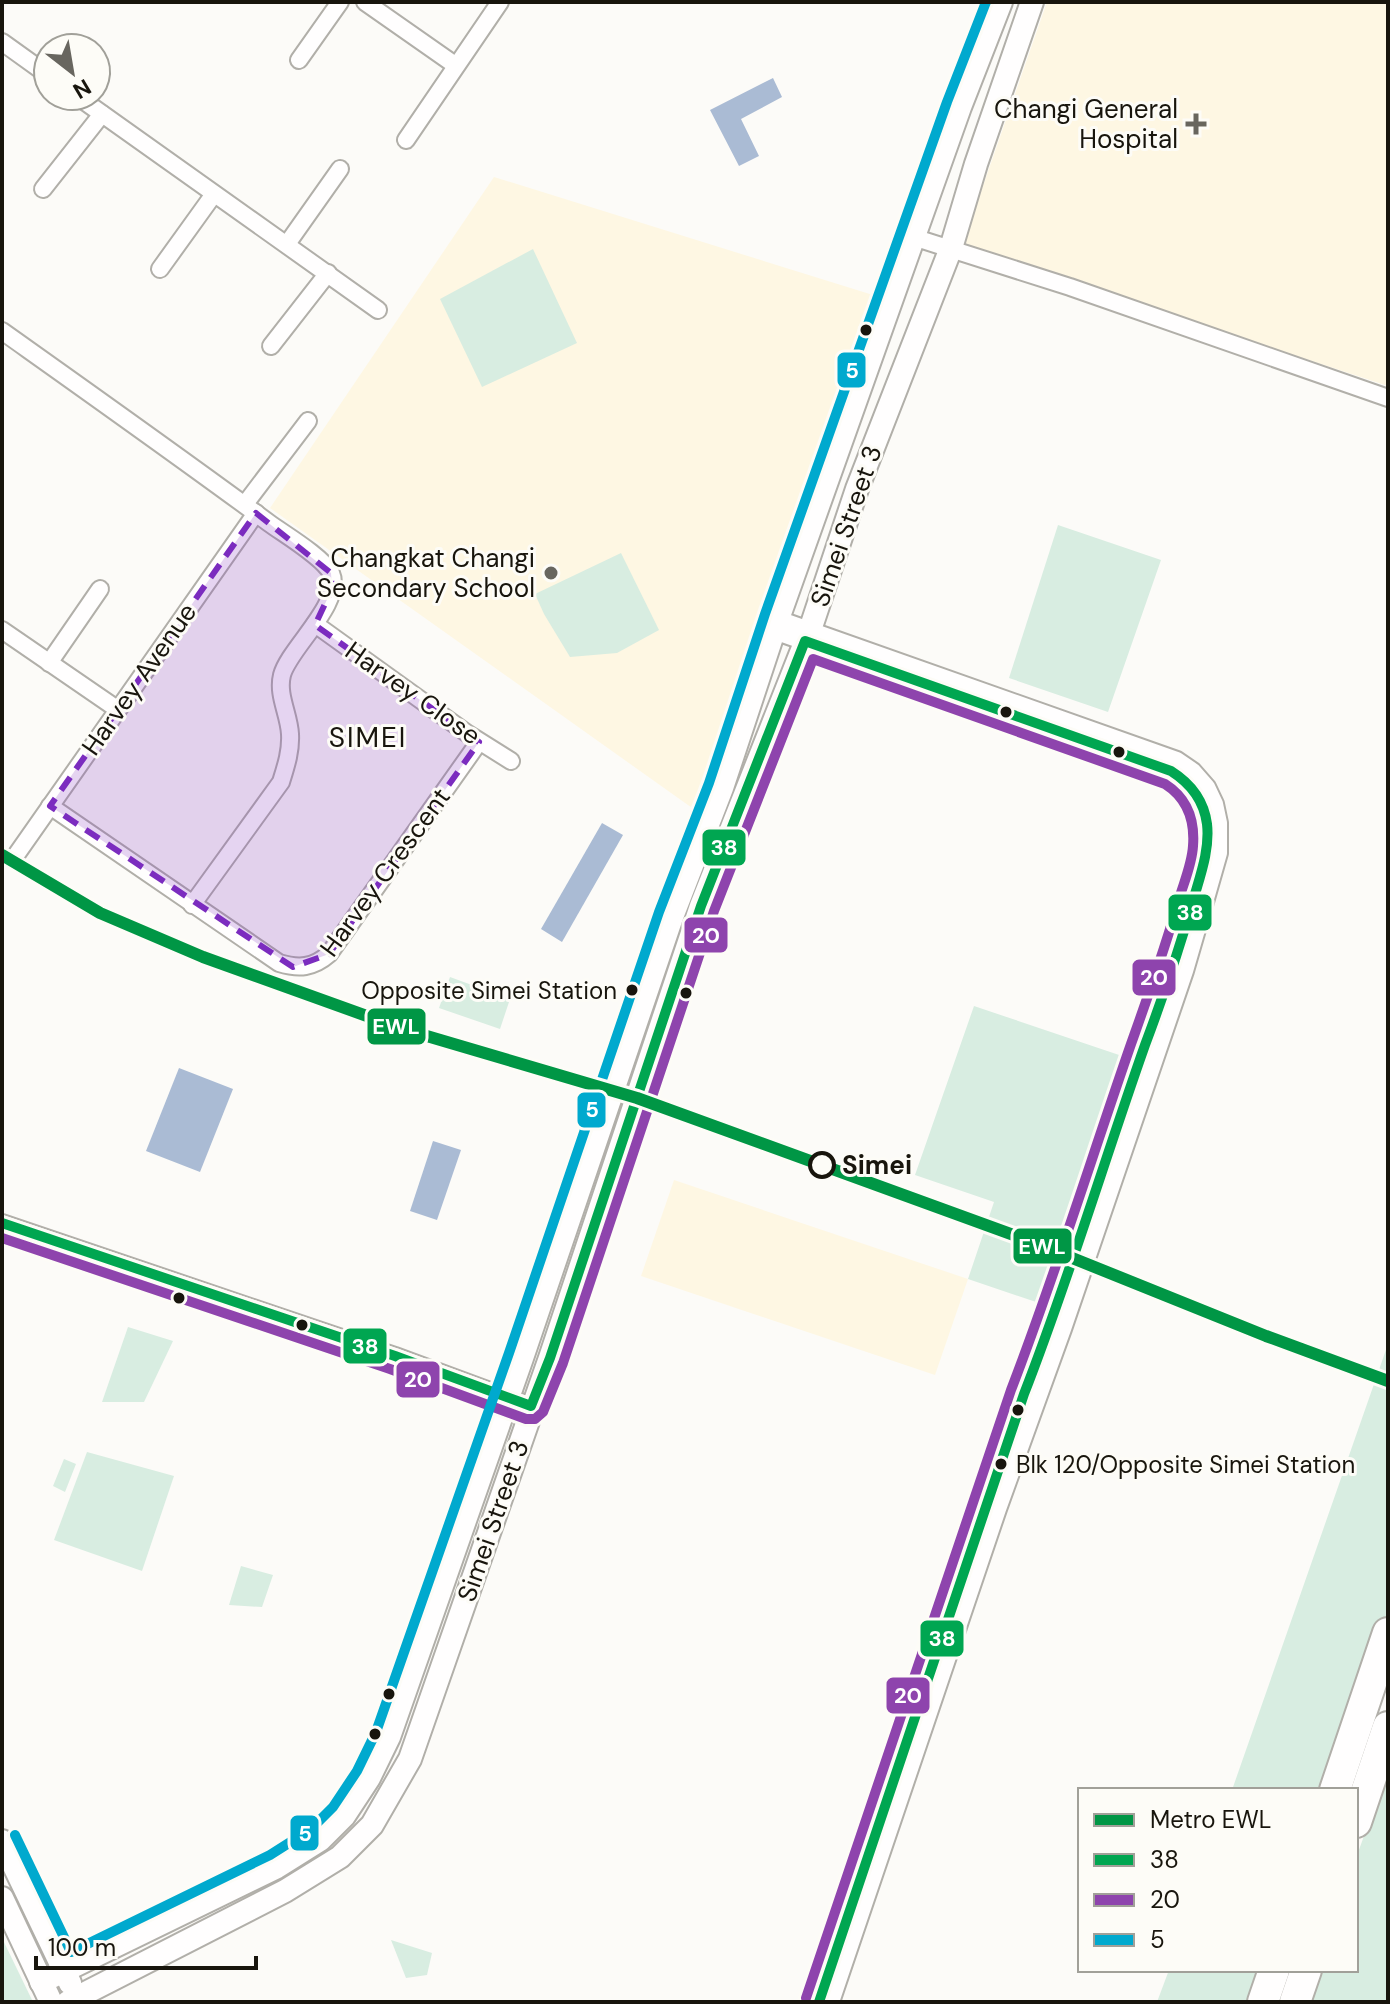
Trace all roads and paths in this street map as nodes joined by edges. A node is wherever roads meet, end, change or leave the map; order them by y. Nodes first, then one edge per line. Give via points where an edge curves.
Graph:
1 (340, 2) edge
2 (365, 2) edge
3 (500, 2) edge
4 (1001, 2) edge
5 (1032, 2) edge
6 (2, 42) edge
7 (299, 60) dead end
8 (32, 64) edge
9 (455, 65) junction
10 (99, 112) edge
11 (102, 114) junction
12 (406, 140) dead end
13 (976, 164) junction
14 (340, 169) dead end
15 (938, 171) junction
16 (43, 189) dead end
17 (214, 194) junction
18 (913, 237) junction
19 (287, 244) junction
20 (951, 248) junction
21 (160, 269) dead end
22 (328, 273) junction
23 (378, 310) dead end
24 (2, 331) edge
25 (271, 346) dead end
26 (1388, 398) edge
27 (308, 421) dead end
28 (251, 509) junction
29 (100, 589) dead end
30 (315, 624) junction
31 (776, 625) junction
32 (3, 631) edge
33 (808, 636) junction
34 (49, 663) junction
35 (117, 709) junction
36 (479, 742) junction
37 (511, 761) dead end
38 (50, 806) junction
39 (14, 858) dead end
40 (192, 905) junction
41 (2, 1223) edge
42 (507, 1397) junction
43 (531, 1406) junction
44 (1388, 1633) edge
45 (1388, 1727) edge
46 (1336, 1788) edge
47 (1358, 1816) edge
48 (2, 1841) edge
49 (2, 1898) edge
50 (64, 1971) junction
51 (1273, 1972) edge
52 (1305, 1972) edge
53 (46, 1992) edge
54 (75, 2000) edge
55 (819, 2002) edge
56 (831, 2002) edge
57 (1263, 2002) edge
58 (1295, 2002) edge

1 - 7 street
2 - 9 street
3 - 9 street
4 - 15 main road, Simei Street 3
5 - 13 main road, Simei Street 3
6 - 8 street
9 - 12 street
10 - 11 street
11 - 16 street
11 - 17 street
13 - 15 main road via 956,175
13 - 20 main road, Simei Street 3
14 - 19 street
15 - 18 main road, Simei Street 3
17 - 19 street
17 - 21 street
18 - 20 street
18 - 31 main road, Simei Street 3
19 - 22 street
20 - 26 street
20 - 33 main road, Simei Street 3 via 857,489
22 - 23 street
22 - 25 street
24 - 28 street
27 - 28 street, Harvey Avenue
28 - 30 street via 331,573 332,589
28 - 35 street, Harvey Avenue
29 - 34 street
30 - 36 street, Harvey Close
30 - 40 street via 282,672 280,691 290,733 281,782
31 - 33 street
31 - 42 main road, Simei Street 3
32 - 34 street
33 - 43 main road, Simei Street 3 via 701,906
33 - 55 street via 1171,771 1196,794 1207,824 1207,851 1174,968
33 - 56 street via 1177,760 1207,787 1219,823 1219,853 1185,971
34 - 35 street
35 - 38 street, Harvey Avenue
36 - 37 street, Harvey Close
36 - 40 street, Harvey Crescent via 319,963 279,963
38 - 39 street, Harvey Avenue
38 - 40 street, Harvey Crescent
41 - 42 street
42 - 43 street
42 - 50 main road, Simei Street 3 via 389,1737 344,1816 320,1840 279,1866
43 - 54 main road, Simei Street 3 via 410,1759 372,1825 340,1857 285,1891
44 - 46 highway
45 - 47 highway
48 - 50 main road
49 - 53 main road
50 - 53 main road, Simei Street 3
50 - 54 main road
51 - 57 highway
52 - 58 highway

